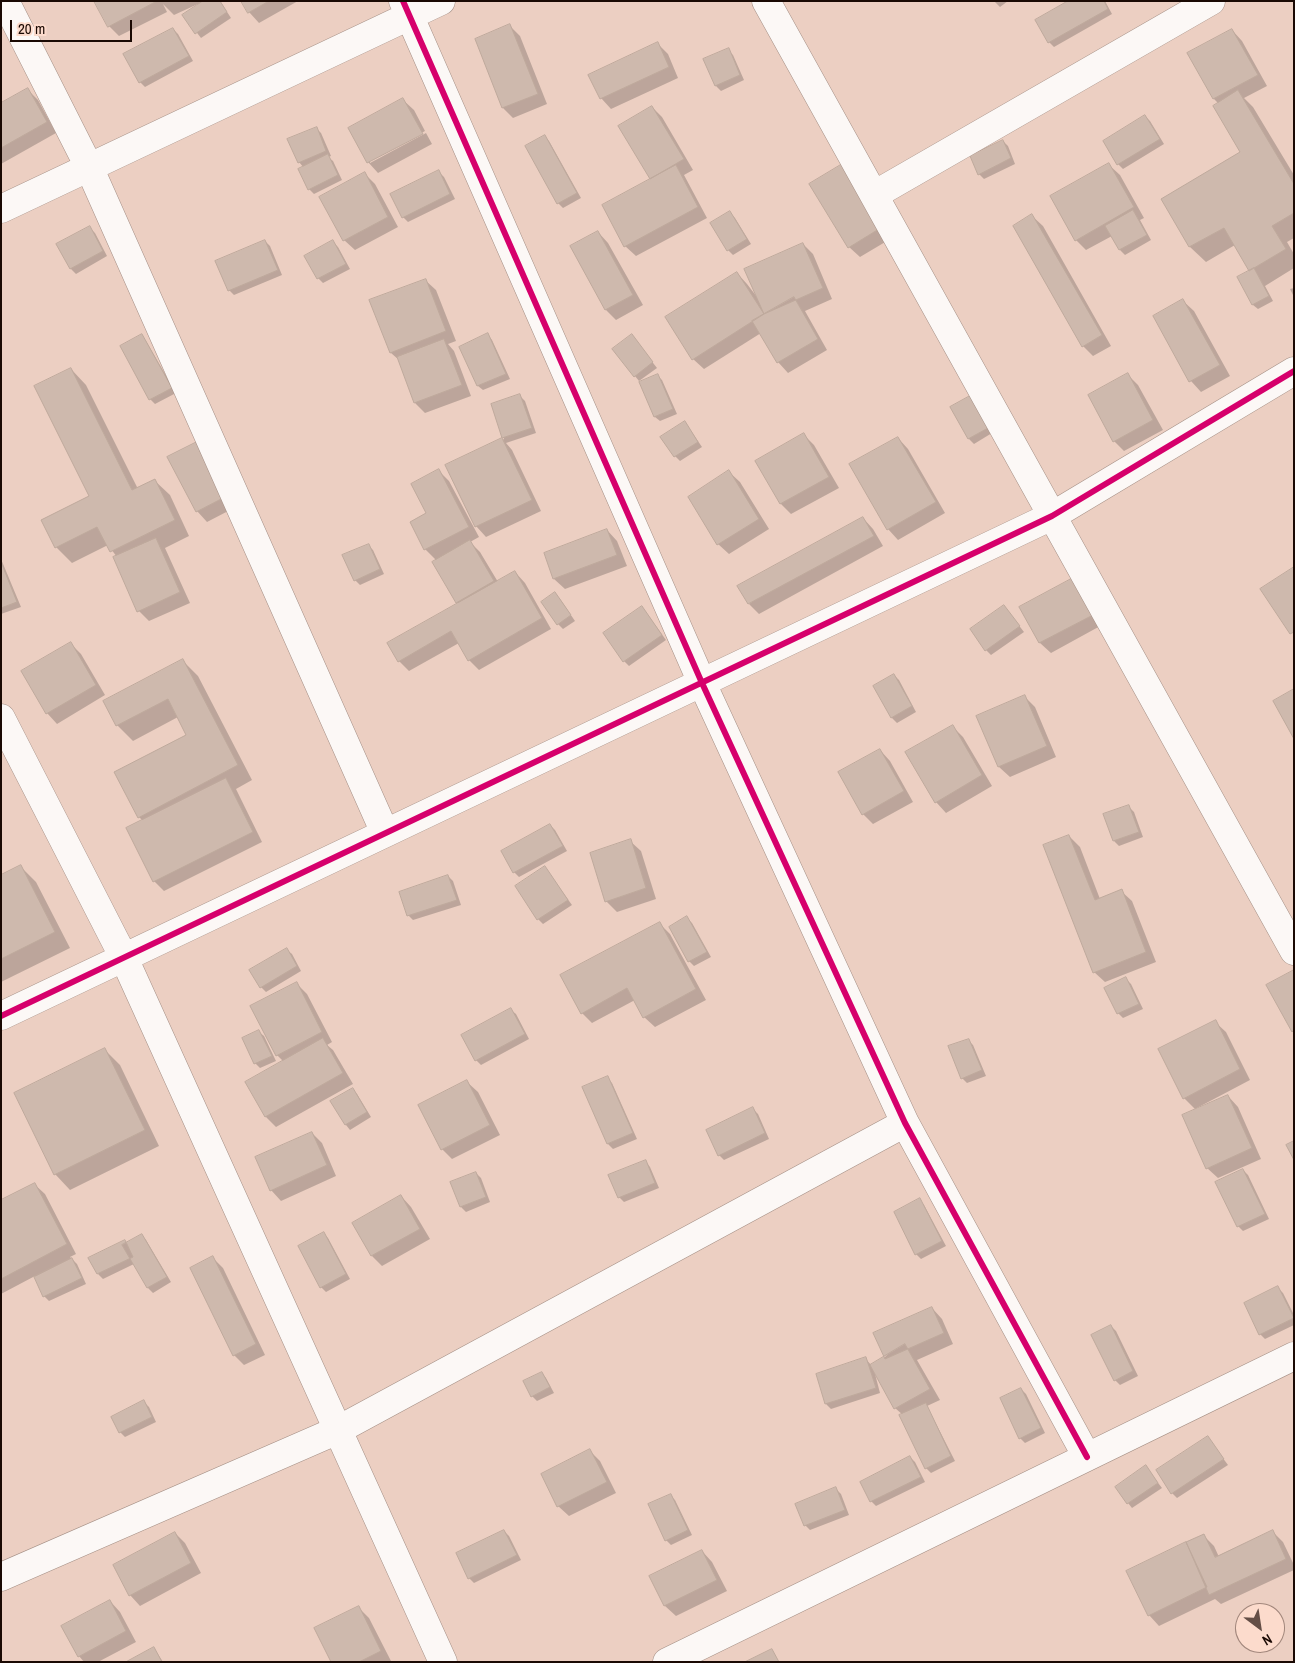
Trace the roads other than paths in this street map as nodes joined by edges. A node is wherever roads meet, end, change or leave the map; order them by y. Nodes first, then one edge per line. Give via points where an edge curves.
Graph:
1 (5, 1) edge
2 (441, 1) edge
3 (766, 1) edge
4 (1211, 1) edge
5 (406, 9) edge
6 (89, 167) junction
7 (874, 195) junction
8 (1, 209) edge
9 (1294, 371) edge
10 (1052, 516) junction
11 (702, 683) junction
12 (1, 718) edge
13 (385, 833) junction
14 (1294, 951) edge
15 (124, 958) junction
16 (1, 1016) edge
17 (906, 1123) junction
18 (1294, 1356) edge
19 (338, 1430) junction
20 (1087, 1457) junction
21 (1, 1577) edge
22 (443, 1662) edge
23 (666, 1662) edge

1 - 6 street
2 - 5 street
3 - 7 street
4 - 7 street
5 - 6 street
5 - 11 street
6 - 8 street
6 - 13 street
7 - 10 street
9 - 10 street
10 - 11 street
10 - 14 street
11 - 13 street
11 - 17 street
12 - 15 street
13 - 15 street
15 - 16 street
15 - 19 street
17 - 19 street
17 - 20 street
18 - 20 street
19 - 21 street
19 - 22 street
20 - 23 street

